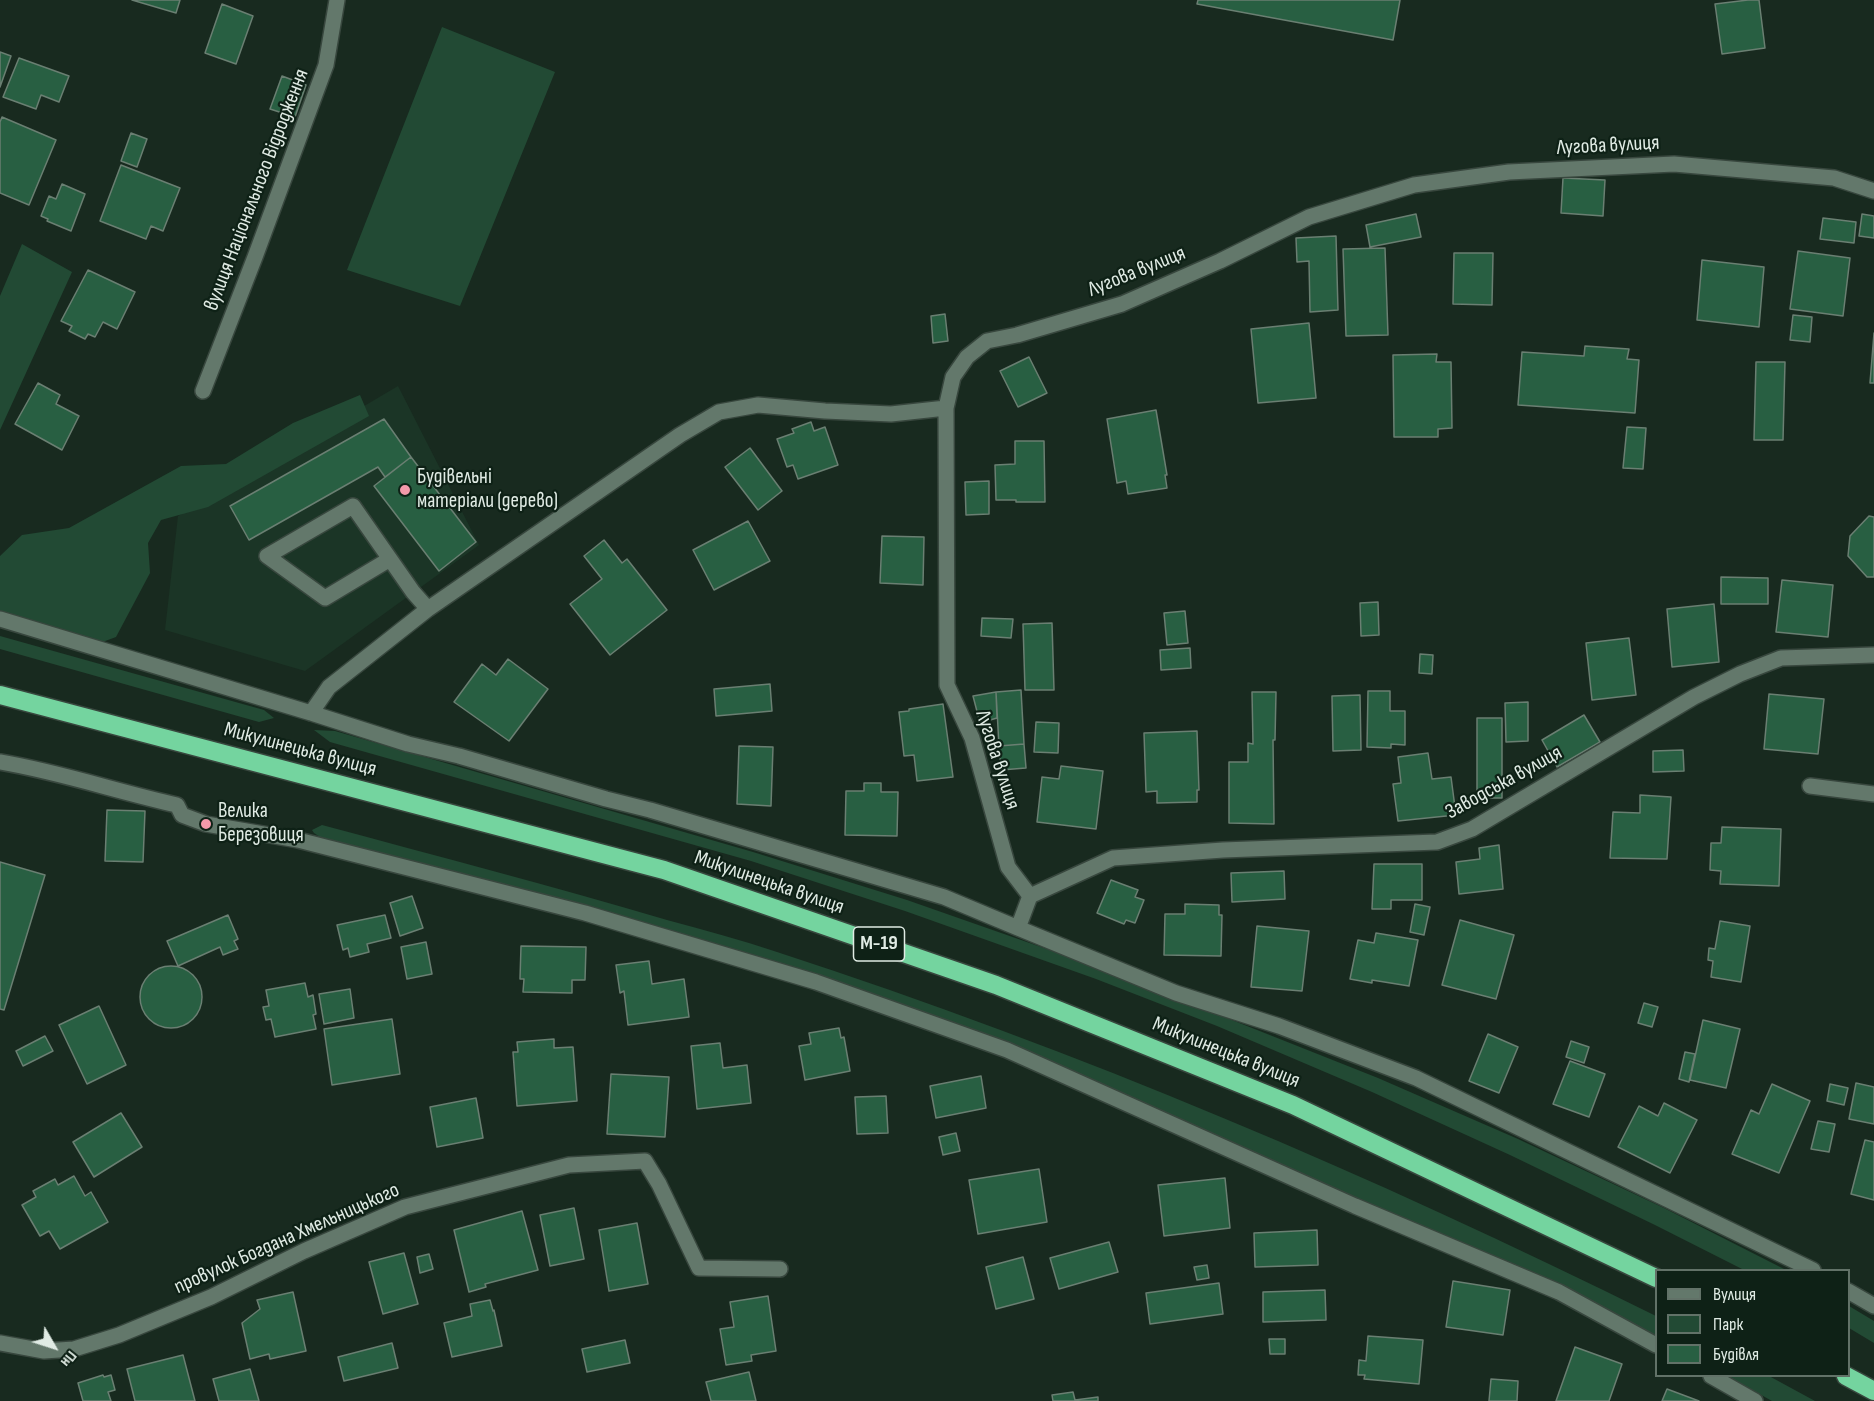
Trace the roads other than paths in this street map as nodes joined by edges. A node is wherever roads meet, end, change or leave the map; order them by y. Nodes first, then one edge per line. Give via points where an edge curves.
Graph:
1 (337, 0) edge
2 (1874, 191) edge
3 (203, 391) dead end
4 (946, 408) junction
5 (390, 559) junction
6 (428, 609) junction
7 (0, 619) edge
8 (1874, 655) edge
9 (0, 695) edge
10 (311, 713) junction
11 (0, 762) edge
12 (1810, 786) dead end
13 (1874, 794) edge
14 (1030, 896) junction
15 (1018, 928) junction
16 (780, 1269) dead end
17 (1811, 1269) edge
18 (1655, 1278) edge
19 (1850, 1292) edge
20 (1874, 1306) edge
21 (0, 1343) edge
22 (1655, 1344) edge
23 (1713, 1377) edge
24 (1848, 1377) edge
25 (1874, 1391) edge
26 (1755, 1401) edge

1 - 3 street, вулиця Національного Відродження via 326,65
2 - 4 street, Лугова вулиця via 1834,178 1674,164 1509,172 1414,185 1309,217 1122,304 987,341 967,357 953,377
4 - 6 street via 891,414 758,405 719,412
4 - 14 street, Лугова вулиця via 947,685 972,738 1008,867
5 - 5 street via 354,506 267,556 325,598
5 - 6 street
6 - 10 street via 329,687
7 - 10 street
8 - 14 street, Заводська вулиця via 1781,658 1740,674 1694,697 1472,830 1437,842 1113,858
9 - 18 highway, Микулинецька вулиця / М-19 via 664,870 985,981 1293,1105
10 - 15 street via 944,897
11 - 22 street via 38,768 177,805 182,815 206,824 298,840 585,913 826,986 1007,1050 1355,1206 1559,1292
12 - 13 street
14 - 15 street
15 - 17 street via 1176,993 1279,1026 1416,1078
16 - 21 street, провулок Богдана Хмельницького via 699,1268 645,1161 569,1165 405,1207 119,1335 74,1349 44,1351
19 - 20 street
23 - 26 street
24 - 25 highway

